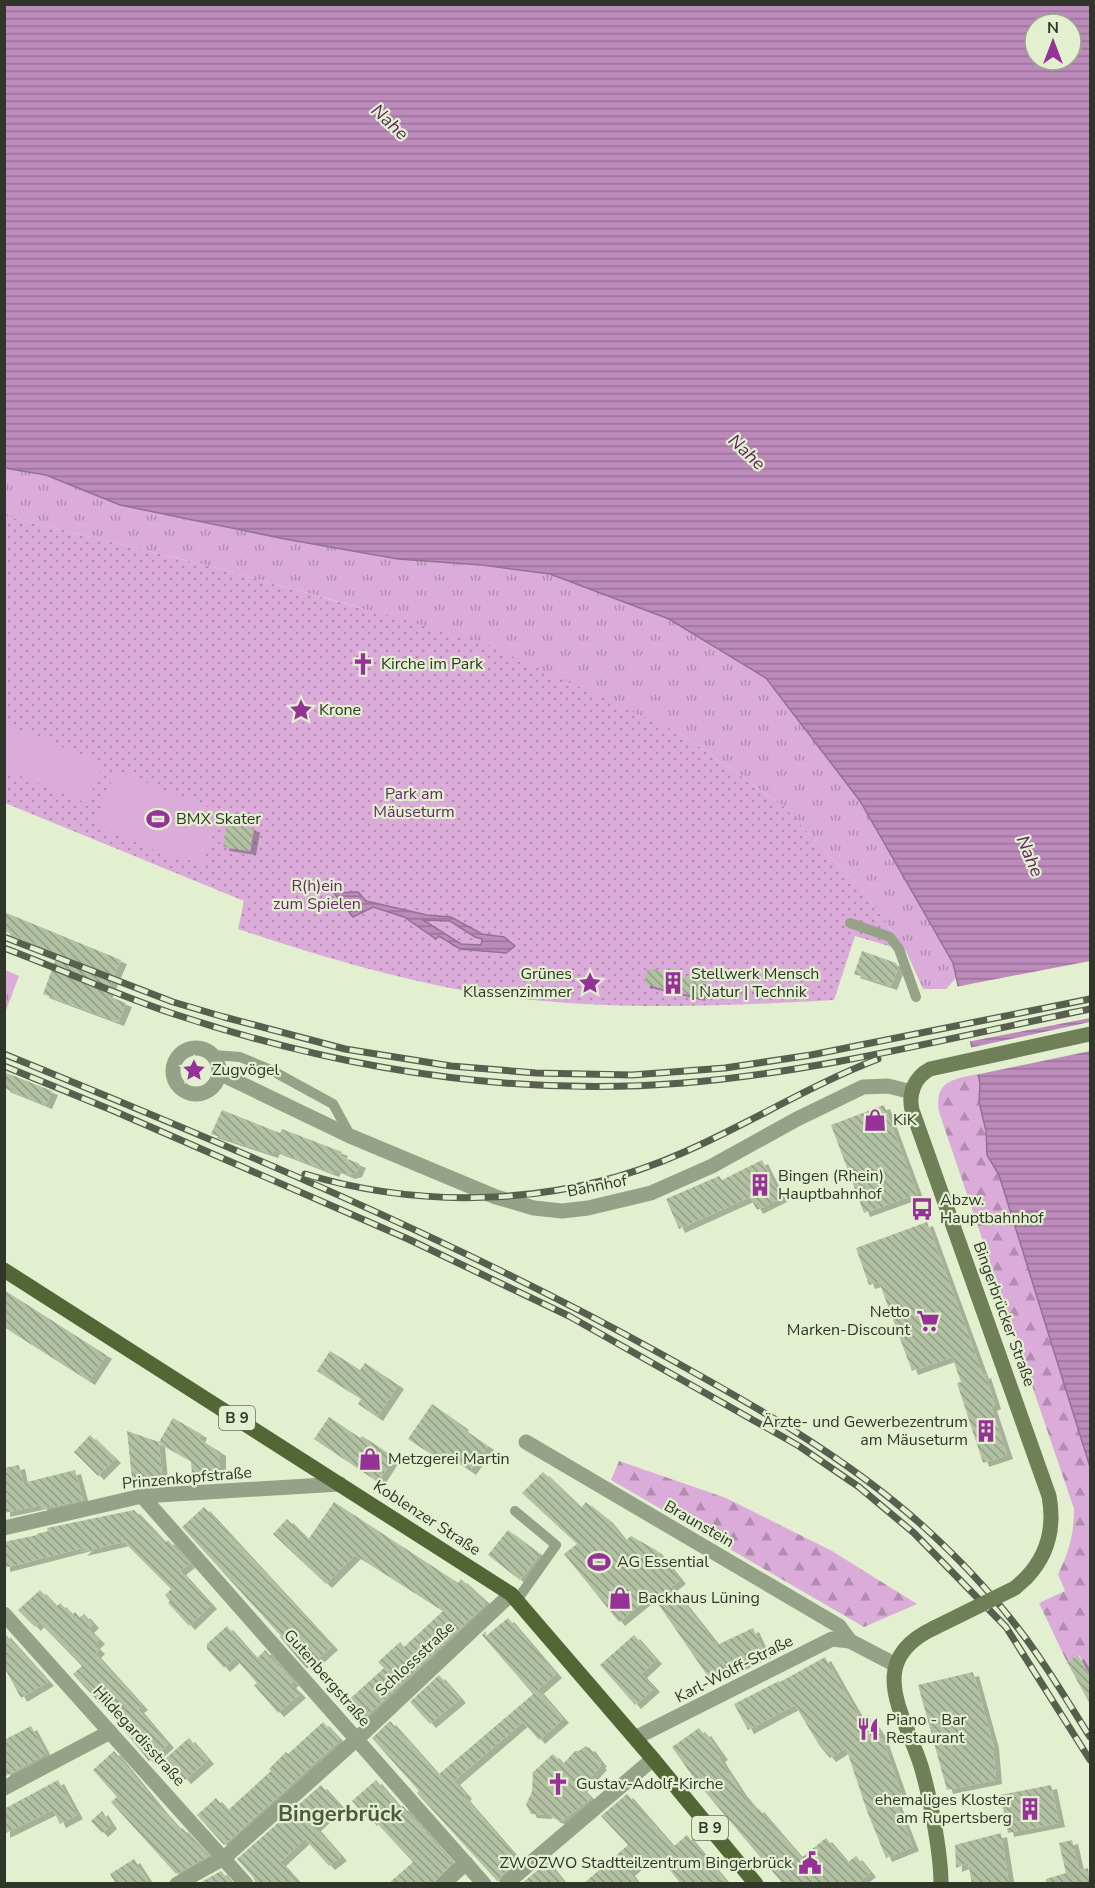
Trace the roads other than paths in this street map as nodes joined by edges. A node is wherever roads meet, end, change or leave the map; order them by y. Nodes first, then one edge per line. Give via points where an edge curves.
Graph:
1 (850, 923) dead end
2 (916, 997) dead end
3 (1090, 1034) edge
4 (213, 1055) junction
5 (219, 1073) junction
6 (912, 1092) junction
7 (351, 1136) junction
8 (4, 1270) edge
9 (526, 1442) dead end
10 (340, 1484) junction
11 (142, 1496) junction
12 (514, 1511) dead end
13 (4, 1528) edge
14 (514, 1597) junction
15 (4, 1614) edge
16 (850, 1641) junction
17 (896, 1665) junction
18 (110, 1732) junction
19 (635, 1738) junction
20 (357, 1739) junction
21 (653, 1759) junction
22 (4, 1788) edge
23 (224, 1858) junction
24 (466, 1863) junction
25 (507, 1883) edge
26 (177, 1884) edge
27 (246, 1884) edge
28 (443, 1884) edge
29 (484, 1884) edge
30 (756, 1884) edge
31 (941, 1884) edge

1 - 2 lane via 890,937 899,948
3 - 6 main road via 925,1071
4 - 5 street
4 - 5 street via 200,1048 184,1051 174,1062 174,1078 184,1090 199,1093 212,1086
4 - 7 lane via 240,1057 333,1104
5 - 7 street, Bahnhof
6 - 7 street, Bahnhof via 883,1085 863,1087 712,1166 651,1193 562,1211 496,1197
6 - 17 main road, Bingerbrücker Straße, bridge via 912,1110 1039,1465 1052,1522 1047,1545 1026,1578 1015,1588 912,1641
8 - 10 main road, Koblenzer Straße / B 9
9 - 16 street, Braunstein via 839,1626
10 - 11 street, Prinzenkopfstraße
10 - 14 main road, Koblenzer Straße / B 9
11 - 13 street, Prinzenkopfstraße
11 - 20 street, Gutenbergstraße
12 - 14 lane via 556,1545
14 - 19 main road, Koblenzer Straße / B 9
14 - 20 street, Schlossstraße
15 - 18 street, Hildegardisstraße
16 - 17 street, Braunstein
16 - 19 street, Karl-Wolff-Straße via 832,1640
17 - 31 main road via 895,1701 927,1790
18 - 22 street
18 - 23 street, Hildegardisstraße
19 - 21 main road, Koblenzer Straße / B 9
20 - 23 street, Schlossstraße
20 - 24 street, Gutenbergstraße
21 - 25 street
21 - 30 main road, Koblenzer Straße / B 9
23 - 26 street, Schlossstraße
23 - 27 street, Hildegardisstraße
24 - 28 street
24 - 29 street, Gutenbergstraße

